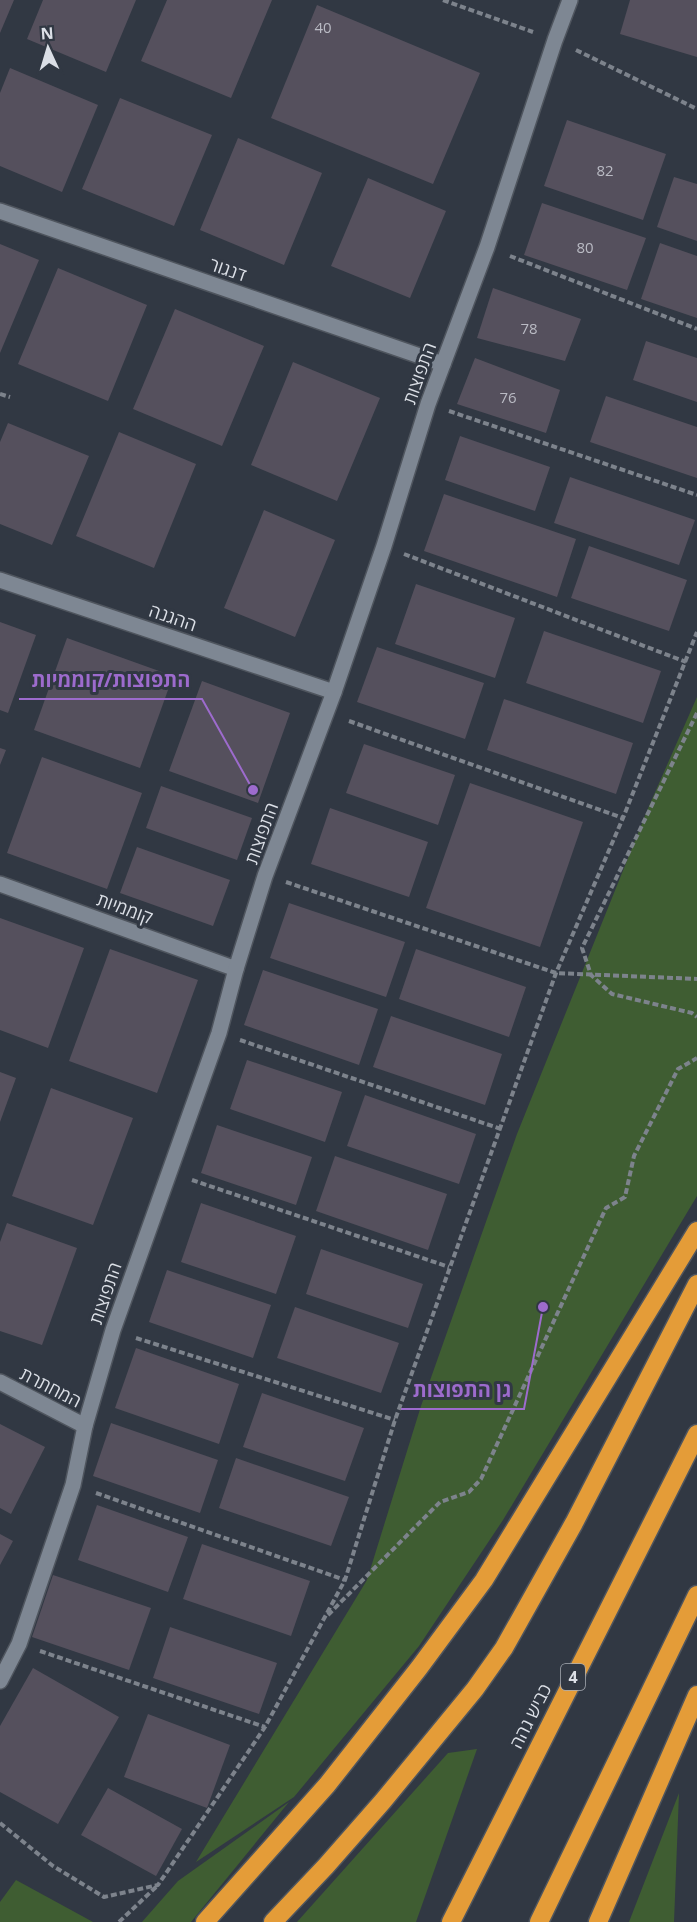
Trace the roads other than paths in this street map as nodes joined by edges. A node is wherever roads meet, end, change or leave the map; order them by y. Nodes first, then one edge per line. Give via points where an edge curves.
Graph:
1 (570, 0) edge
2 (0, 211) edge
3 (443, 364) junction
4 (0, 580) edge
5 (334, 692) junction
6 (0, 884) edge
7 (236, 969) junction
8 (697, 1231) edge
9 (697, 1284) edge
10 (0, 1382) edge
11 (85, 1426) junction
12 (697, 1434) edge
13 (697, 1595) edge
14 (0, 1681) edge
15 (697, 1695) edge
16 (205, 1922) edge
17 (273, 1922) edge
18 (451, 1922) edge
19 (539, 1922) edge
20 (598, 1922) edge

1 - 3 street, התפוצות
2 - 3 street, דנגור
3 - 5 street, התפוצות
4 - 5 street, ההגנה
5 - 7 street, התפוצות
6 - 7 street, קוממיות
7 - 11 street, התפוצות via 219,1033 112,1330
8 - 16 highway via 484,1580 327,1785
9 - 17 highway via 574,1523 504,1648 383,1801
10 - 11 street, המחתרת
11 - 14 street, התפוצות via 73,1485 19,1644
12 - 18 highway, כביש גהה / 4
13 - 19 highway
15 - 20 highway

